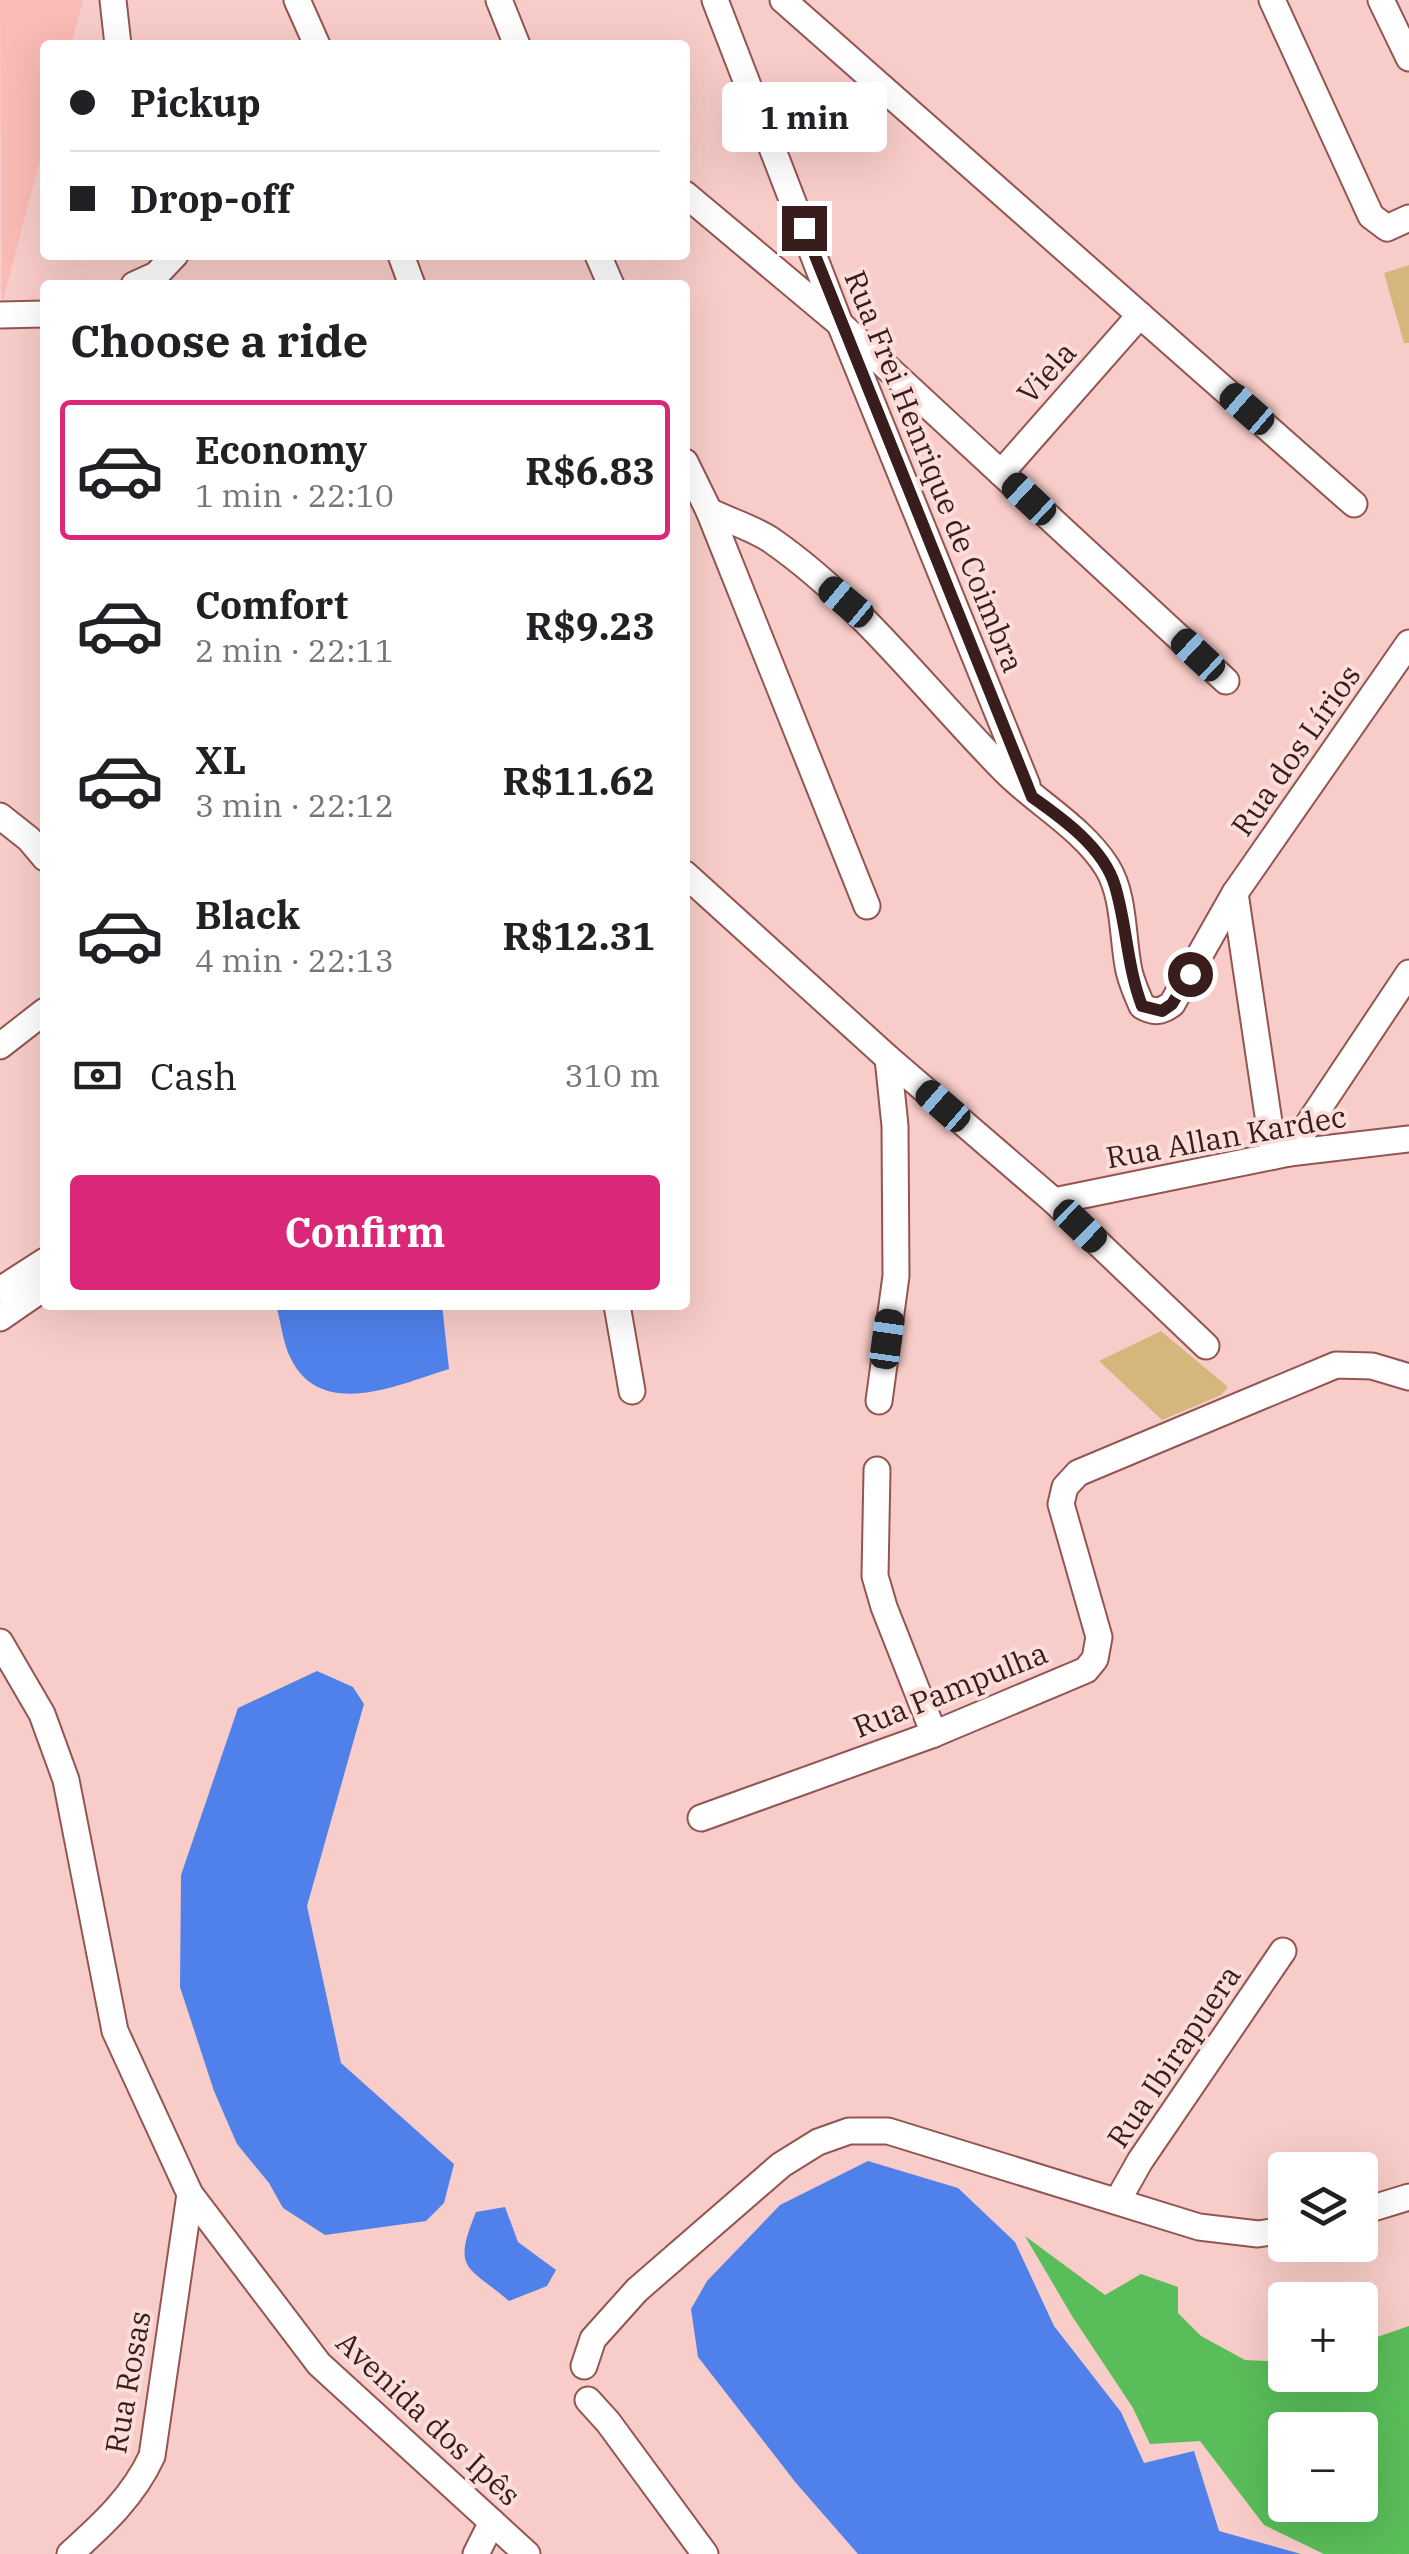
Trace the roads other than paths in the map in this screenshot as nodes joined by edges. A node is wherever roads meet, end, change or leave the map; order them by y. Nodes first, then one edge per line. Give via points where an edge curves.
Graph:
1 (113, 0) edge
2 (296, 0) edge
3 (498, 0) edge
4 (715, 0) edge
5 (784, 0) edge
6 (1272, 0) edge
7 (1382, 0) edge
8 (117, 40) edge
9 (315, 40) edge
10 (514, 40) edge
11 (1409, 58) edge
12 (690, 198) edge
13 (1409, 218) edge
14 (171, 260) edge
15 (145, 280) edge
16 (40, 314) edge
17 (0, 315) edge
18 (1140, 315) junction
19 (840, 324) junction
20 (690, 472) edge
21 (1000, 472) junction
22 (1354, 504) dead end
23 (709, 512) junction
24 (1409, 643) edge
25 (1226, 681) dead end
26 (1032, 797) junction
27 (0, 816) edge
28 (37, 848) edge
29 (690, 879) edge
30 (1235, 893) junction
31 (867, 906) dead end
32 (1409, 973) edge
33 (40, 1015) edge
34 (0, 1046) edge
35 (888, 1058) junction
36 (1409, 1139) edge
37 (1282, 1155) junction
38 (1054, 1202) junction
39 (40, 1264) edge
40 (0, 1290) edge
41 (40, 1290) edge
42 (618, 1310) edge
43 (0, 1318) edge
44 (1206, 1346) dead end
45 (1409, 1377) edge
46 (632, 1391) dead end
47 (879, 1402) dead end
48 (876, 1470) dead end
49 (0, 1642) edge
50 (934, 1734) junction
51 (701, 1818) dead end
52 (1283, 1951) dead end
53 (190, 2194) junction
54 (1409, 2197) edge
55 (1118, 2200) junction
56 (1378, 2206) edge
57 (1268, 2233) edge
58 (584, 2366) dead end
59 (588, 2400) dead end
60 (492, 2522) junction
61 (70, 2554) edge
62 (476, 2554) edge
63 (527, 2554) edge
64 (705, 2554) edge

1 - 8 street
2 - 9 street
3 - 10 street
4 - 19 street, Rua Frei Henrique de Coimbra
5 - 18 street
6 - 13 street via 1371,216 1387,228
7 - 11 street
12 - 19 street
14 - 15 street
16 - 17 street
18 - 21 street, Viela
18 - 22 street
19 - 21 street
19 - 26 street, Rua Frei Henrique de Coimbra
20 - 23 street
21 - 25 street
23 - 26 street via 769,538 846,602
23 - 31 street
24 - 30 street, Rua dos Lírios
26 - 30 street, Rua dos Lírios via 1106,866 1142,1006 1162,1011 1172,1004
27 - 28 street
29 - 35 street
30 - 37 street
32 - 37 street
33 - 34 street
35 - 38 street
35 - 47 street via 896,1276
36 - 37 street, Rua Allan Kardec
37 - 38 street, Rua Allan Kardec
38 - 44 street
39 - 40 street
41 - 43 street
42 - 46 street
45 - 50 street, Rua Pampulha via 1336,1365 1078,1473 1061,1504 1099,1637 1095,1659 1086,1670
48 - 50 street via 875,1576
49 - 53 street, Avenida dos Ipês via 42,1714 66,1780 115,2031
50 - 51 street, Rua Pampulha
52 - 55 street, Rua Ibirapuera
53 - 60 street, Avenida dos Ipês via 319,2364
53 - 61 street, Rua Rosas via 152,2456 112,2515
54 - 56 street
55 - 57 street via 1199,2227
55 - 58 street via 888,2131 850,2131 781,2164 723,2213 604,2326
59 - 64 street
60 - 62 street
60 - 63 street, Avenida dos Ipês

